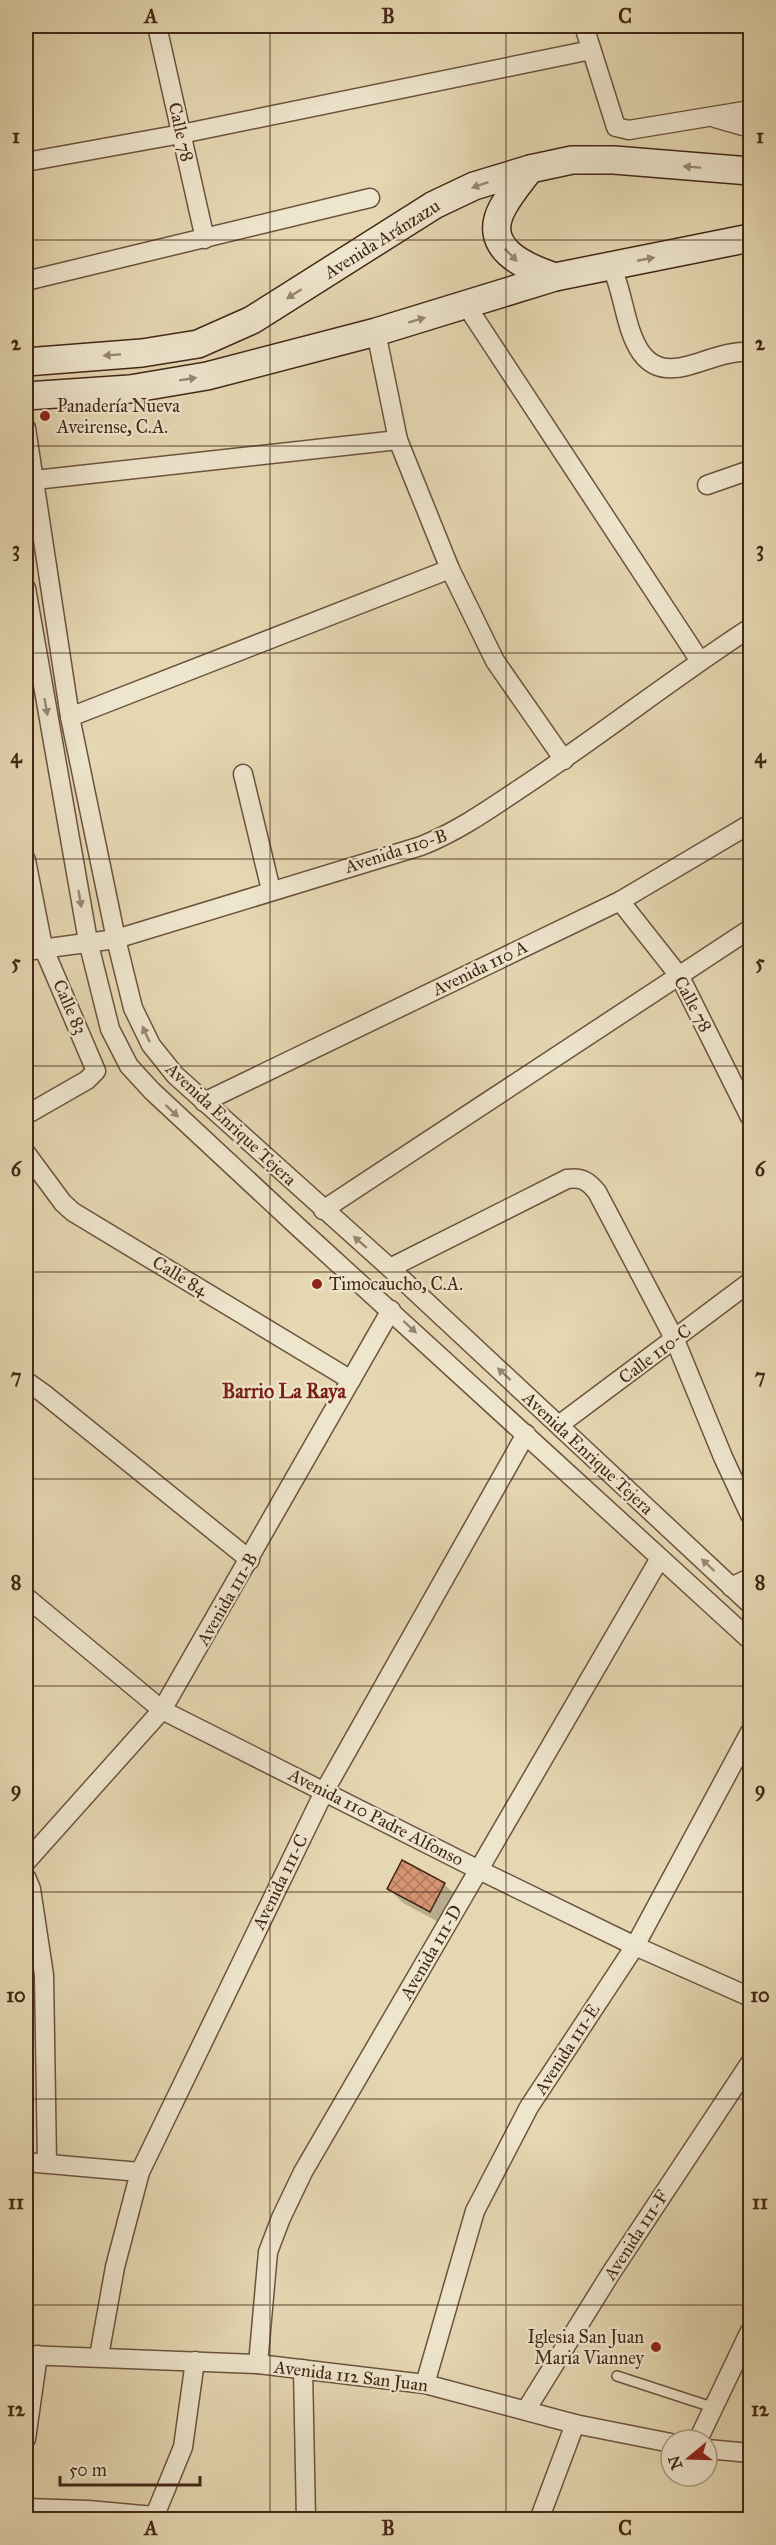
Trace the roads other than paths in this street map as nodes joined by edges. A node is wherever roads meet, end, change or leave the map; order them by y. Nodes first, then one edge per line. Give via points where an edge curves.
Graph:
1 (157, 26) edge
2 (584, 26) edge
3 (591, 50) junction
4 (750, 110) edge
5 (707, 116) junction
6 (750, 128) edge
7 (181, 134) junction
8 (26, 162) edge
9 (530, 169) junction
10 (750, 171) edge
11 (370, 198) dead end
12 (750, 238) edge
13 (205, 239) junction
14 (611, 266) junction
15 (555, 277) junction
16 (26, 280) edge
17 (466, 305) junction
18 (376, 332) junction
19 (750, 352) edge
20 (26, 362) edge
21 (26, 396) edge
22 (26, 428) edge
23 (398, 440) junction
24 (750, 470) edge
25 (35, 480) junction
26 (707, 485) dead end
27 (450, 569) junction
28 (26, 588) edge
29 (750, 628) edge
30 (700, 661) junction
31 (70, 717) junction
32 (564, 759) junction
33 (243, 774) dead end
34 (750, 824) edge
35 (26, 860) edge
36 (271, 890) junction
37 (620, 901) junction
38 (750, 929) edge
39 (116, 939) junction
40 (88, 941) junction
41 (34, 949) edge
42 (680, 977) junction
43 (204, 1102) junction
44 (26, 1114) edge
45 (750, 1117) edge
46 (26, 1153) edge
47 (323, 1210) junction
48 (390, 1268) junction
49 (750, 1282) edge
50 (391, 1310) junction
51 (675, 1340) junction
52 (351, 1380) junction
53 (26, 1381) edge
54 (559, 1425) junction
55 (526, 1434) junction
56 (750, 1515) edge
57 (660, 1558) junction
58 (250, 1560) junction
59 (750, 1578) edge
60 (731, 1587) junction
61 (26, 1597) edge
62 (750, 1604) edge
63 (750, 1640) edge
64 (162, 1710) junction
65 (750, 1732) edge
66 (325, 1790) junction
67 (26, 1862) edge
68 (479, 1870) junction
69 (26, 1877) edge
70 (635, 1946) junction
71 (750, 1997) edge
72 (750, 2063) edge
73 (26, 2162) edge
74 (48, 2163) junction
75 (140, 2172) junction
76 (750, 2331) edge
77 (32, 2355) edge
78 (99, 2356) junction
79 (195, 2361) junction
80 (258, 2364) junction
81 (303, 2369) junction
82 (617, 2376) dead end
83 (425, 2384) junction
84 (712, 2407) junction
85 (526, 2410) junction
86 (575, 2424) junction
87 (703, 2428) edge
88 (26, 2439) edge
89 (659, 2441) edge
90 (719, 2450) edge
91 (750, 2453) edge
92 (26, 2508) edge
93 (154, 2518) edge
94 (306, 2520) edge
95 (539, 2520) edge

1 - 7 street, Calle 78
2 - 3 street
3 - 5 street via 616,127 629,130
3 - 7 street
4 - 5 street
5 - 6 street
7 - 8 street
7 - 13 street, Calle 78
10 -> 9 main road, Avenida Aránzazu via 603,160 572,160
9 -> 15 main road via 502,208 499,242 518,262
9 -> 20 main road, Avenida Aránzazu via 474,186 434,205 252,320 198,344 142,353
11 - 13 street
14 -> 12 main road
13 - 16 street
14 - 15 main road
14 - 19 street via 632,336 641,355 653,366 678,369
15 - 17 main road
18 -> 17 main road
17 - 30 street
21 -> 18 main road via 130,389 207,376
18 - 23 street
22 - 25 street, Avenida Enrique Tejera
23 - 25 street
23 - 27 street
24 - 26 street
25 - 31 street, Avenida Enrique Tejera
27 - 31 street
27 - 32 street via 495,661
28 -> 40 street, Avenida Enrique Tejera
29 - 30 street, Avenida 110-B
30 - 32 street, Avenida 110-B
31 - 39 street, Avenida Enrique Tejera
32 - 36 street, Avenida 110-B via 450,834
33 - 36 street
34 - 37 street, Avenida 110 A
35 - 41 street, Calle 83
36 - 39 street, Avenida 110-B
37 - 42 street, Calle 78
37 - 43 street, Avenida 110 A
38 - 42 street
39 - 40 street, Avenida 110-B
43 -> 39 street, Avenida Enrique Tejera via 150,1045 133,1008
40 - 41 street, Avenida 110-B
40 -> 50 street, Avenida Enrique Tejera via 110,1029 129,1066
41 - 44 street, Calle 83 via 96,1071
42 - 45 street, Calle 78
42 - 47 street
43 - 47 street, Avenida Enrique Tejera
46 - 52 street, Calle 84 via 73,1212
48 -> 47 street, Avenida Enrique Tejera
48 - 51 street via 567,1179 578,1178 597,1192
54 -> 48 street, Avenida Enrique Tejera
49 - 51 street, Calle 110-C
50 - 52 street, Avenida 111-B
50 -> 55 street, Avenida Enrique Tejera
51 - 54 street, Calle 110-C
51 - 56 street
52 - 58 street, Avenida 111-B
53 - 58 street
60 -> 54 street, Avenida Enrique Tejera
55 - 57 street, Avenida Enrique Tejera
55 - 66 street, Avenida 111-C
57 - 63 street, Avenida Enrique Tejera
57 - 68 street, Avenida 111-D
58 - 64 street, Avenida 111-B
59 - 60 street
60 - 62 street, Avenida Enrique Tejera
61 - 64 street, Avenida 110 Padre Alfonso
64 - 66 street, Avenida 110 Padre Alfonso
64 - 67 street, Avenida 111-B
65 - 70 street, Avenida 111-E
66 - 68 street, Avenida 110 Padre Alfonso
66 - 75 street, Avenida 111-C
68 - 70 street, Avenida 110 Padre Alfonso
68 - 80 street, Avenida 111-D via 303,2172 281,2218 268,2252
69 - 74 street via 44,1975
70 - 71 street, Avenida 110 Padre Alfonso
70 - 83 street, Avenida 111-E via 529,2107 475,2211
72 - 85 street, Avenida 111-F
73 - 74 street
74 - 75 street
75 - 78 street, Avenida 111-C via 115,2267
76 - 84 street
77 - 78 street, Avenida 112 San Juan
77 - 88 street
78 - 79 street, Avenida 112 San Juan
79 - 80 street, Avenida 112 San Juan
79 - 93 street via 183,2446
80 - 81 street, Avenida 112 San Juan
81 - 83 street, Avenida 112 San Juan
81 - 94 street
82 - 84 lane
83 - 85 street, Avenida 112 San Juan
84 - 87 street
85 - 86 street, Avenida 112 San Juan
86 - 89 street, Avenida 112 San Juan
86 - 95 street
90 - 91 street
92 - 93 street

